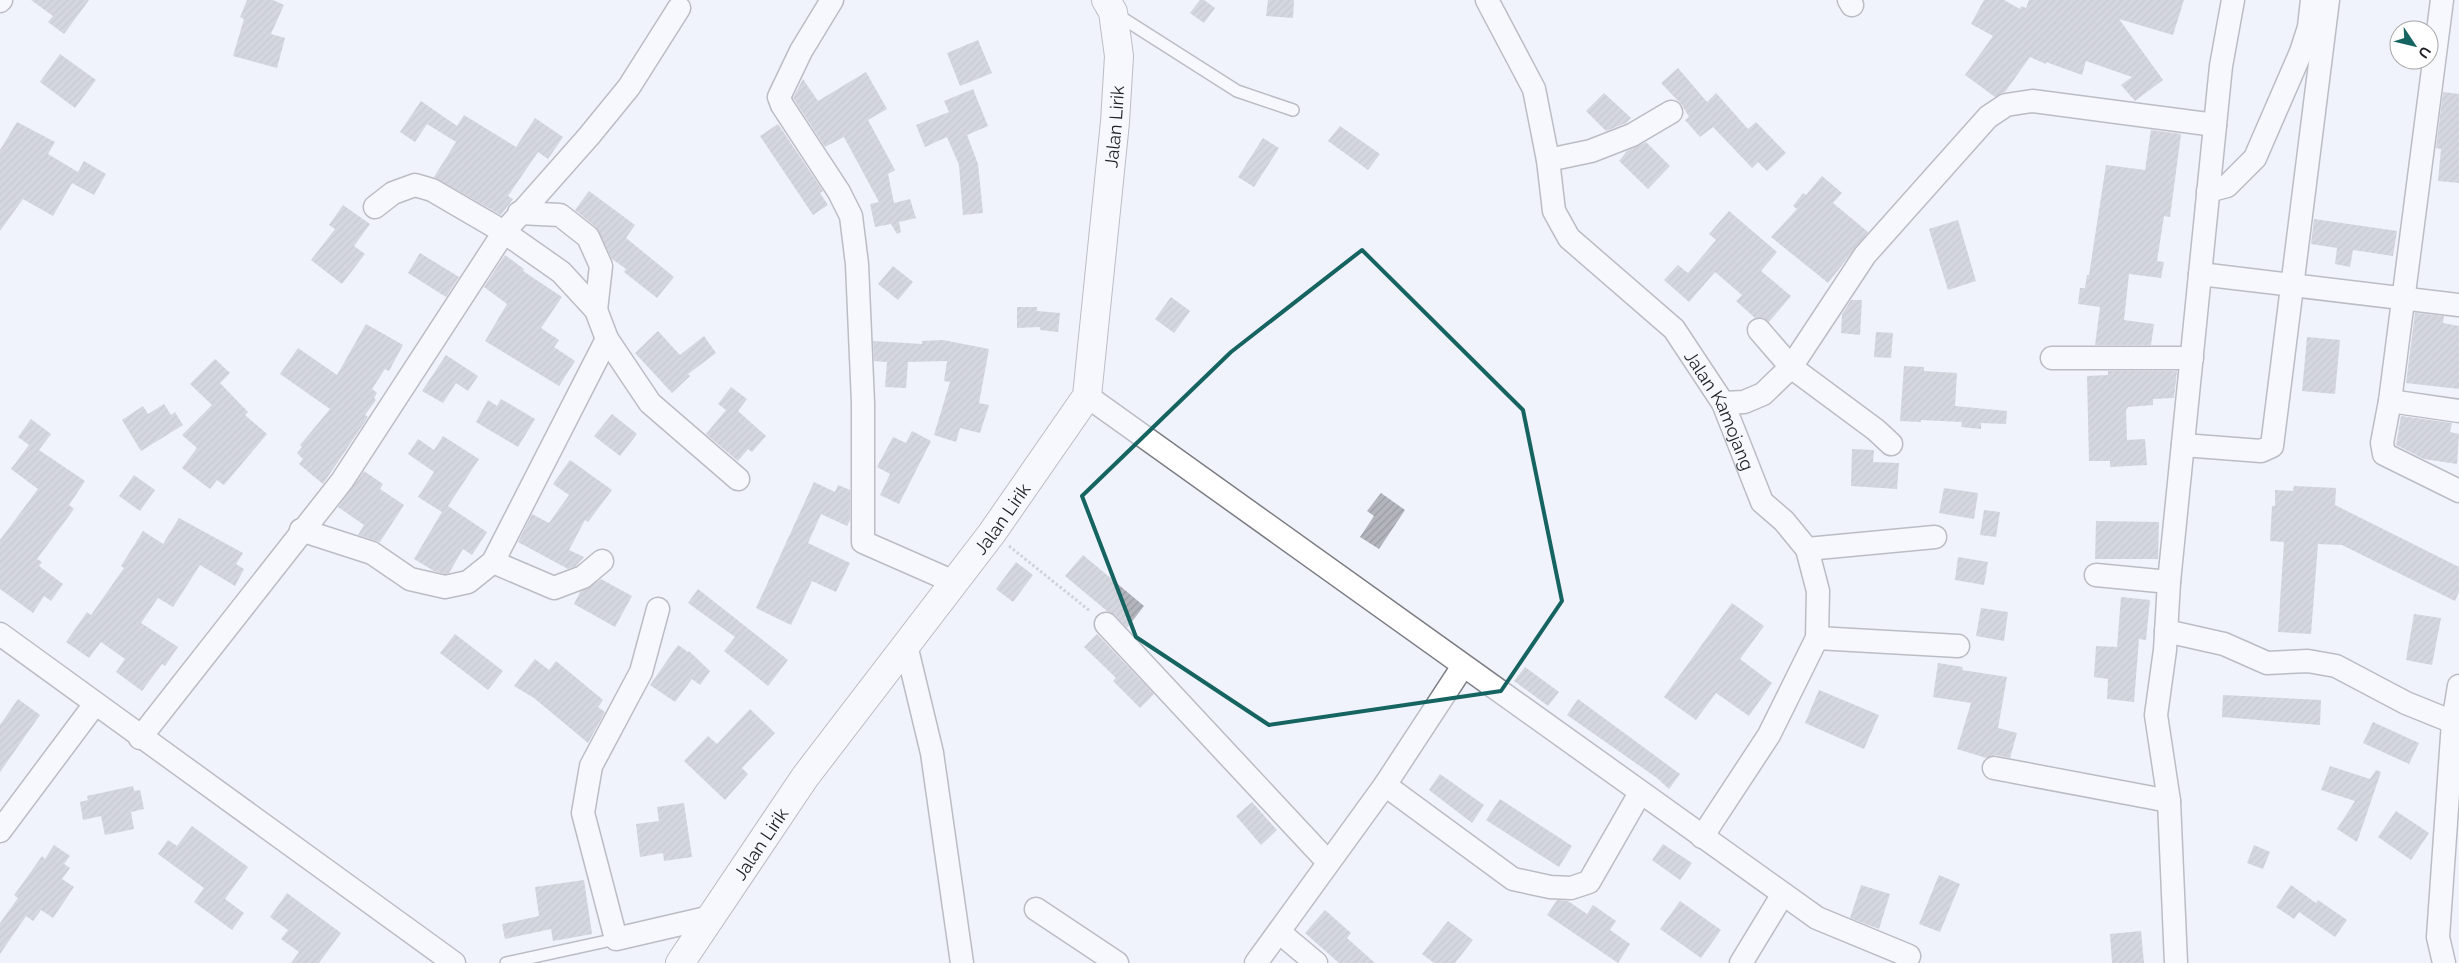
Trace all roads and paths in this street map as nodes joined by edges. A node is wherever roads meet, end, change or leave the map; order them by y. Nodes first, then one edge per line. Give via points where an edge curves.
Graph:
1 (832, 0) edge
2 (1487, 0) edge
3 (2233, 0) edge
4 (2312, 0) edge
5 (2328, 0) edge
6 (2442, 0) edge
7 (674, 3) edge
8 (1110, 6) edge
9 (1293, 110) dead end
10 (1671, 112) dead end
11 (2215, 125) junction
12 (1548, 160) junction
13 (2208, 192) junction
14 (375, 207) dead end
15 (519, 213) junction
16 (504, 232) junction
17 (2200, 274) junction
18 (2292, 284) junction
19 (2402, 298) junction
20 (2459, 305) edge
21 (596, 310) junction
22 (1759, 330) dead end
23 (607, 339) junction
24 (2052, 358) dead end
25 (2192, 358) junction
26 (1791, 367) junction
27 (1086, 396) junction
28 (2390, 401) junction
29 (1723, 403) junction
30 (2459, 411) edge
31 (1891, 444) dead end
32 (2183, 445) junction
33 (738, 479) dead end
34 (2459, 491) edge
35 (301, 530) junction
36 (992, 533) junction
37 (1935, 537) dead end
38 (1807, 549) junction
39 (602, 561) dead end
40 (492, 562) junction
41 (2096, 575) dead end
42 (954, 582) junction
43 (2170, 582) junction
44 (658, 609) dead end
45 (1106, 624) joint
46 (2166, 631) junction
47 (0, 634) edge
48 (1816, 638) junction
49 (906, 645) junction
50 (1958, 646) dead end
51 (1463, 666) junction
52 (2459, 686) edge
53 (95, 704) junction
54 (2452, 722) junction
55 (140, 738) junction
56 (1994, 768) dead end
57 (1385, 785) junction
58 (1640, 793) junction
59 (2169, 802) junction
60 (0, 831) edge
61 (1702, 837) junction
62 (1328, 862) junction
63 (1783, 894) junction
64 (1036, 910) dead end
65 (711, 917) junction
66 (1279, 932) junction
67 (616, 939) junction
68 (1909, 956) dead end
69 (454, 963) edge
70 (506, 963) edge
71 (680, 963) edge
72 (962, 963) edge
73 (1117, 963) edge
74 (1256, 963) edge
75 (1316, 963) edge
76 (1742, 963) edge
77 (2176, 963) edge
78 (2444, 963) edge

1 - 42 street via 779,97 840,192 851,216 857,264 863,403 863,542
2 - 12 street, Jalan Kamojang via 1534,89
3 - 11 street
4 - 13 street via 2309,27 2301,52 2255,158 2227,186
5 - 18 street
6 - 19 street
7 - 15 street via 629,87
8 - 9 lane via 1237,91
8 - 27 main road, Jalan Lirik via 1119,56 1115,122
10 - 12 street via 1632,135 1591,152
11 - 13 street
11 - 26 street via 2032,101 2006,105 1988,117 1865,255
12 - 29 street, Jalan Kamojang via 1554,211 1569,238 1674,329
13 - 17 street
14 - 16 street via 393,193 415,185 432,190
15 - 16 street
15 - 21 street via 560,215 588,237 601,266
16 - 21 street via 561,272
16 - 35 street via 342,481
17 - 18 street
17 - 25 street
18 - 19 street
18 - 32 street via 2272,446 2261,451
19 - 20 street
19 - 28 street
21 - 23 street
22 - 26 street
23 - 33 street via 650,403
23 - 40 street
24 - 25 street
25 - 32 street
26 - 29 street via 1763,394 1744,402
26 - 31 street
27 - 36 main road, Jalan Lirik
27 - 51 street
28 - 30 street
28 - 34 street via 2382,443 2384,454
29 - 38 street, Jalan Kamojang via 1762,502 1784,521
32 - 43 street
35 - 40 street via 372,553 410,580 445,587 468,582
35 - 55 street
36 - 42 main road, Jalan Lirik
36 - 45 path
37 - 38 street
38 - 48 street, Jalan Kamojang via 1818,592
39 - 40 street via 583,577 554,588
41 - 43 street
42 - 49 main road, Jalan Lirik
43 - 46 street
44 - 67 street via 641,672 591,766 583,813
45 - 62 street
46 - 54 street via 2224,644 2267,663 2308,661 2336,666 2406,703
46 - 59 street via 2156,715
47 - 53 street
48 - 50 street
48 - 61 street, Jalan Kamojang via 1770,735
49 - 65 main road, Jalan Lirik via 804,777
49 - 72 street via 932,753
51 - 57 street
51 - 58 street
52 - 54 street
53 - 55 street
53 - 60 street
54 - 78 street via 2438,937
55 - 69 street
56 - 59 street
57 - 58 street via 1513,879 1550,888 1571,888 1589,882
57 - 62 street
58 - 61 street
59 - 77 street
61 - 63 street
62 - 66 street
63 - 68 street via 1817,918
63 - 76 street
64 - 73 street
65 - 67 street
65 - 71 main road, Jalan Lirik
66 - 74 street
66 - 75 street
67 - 70 lane

